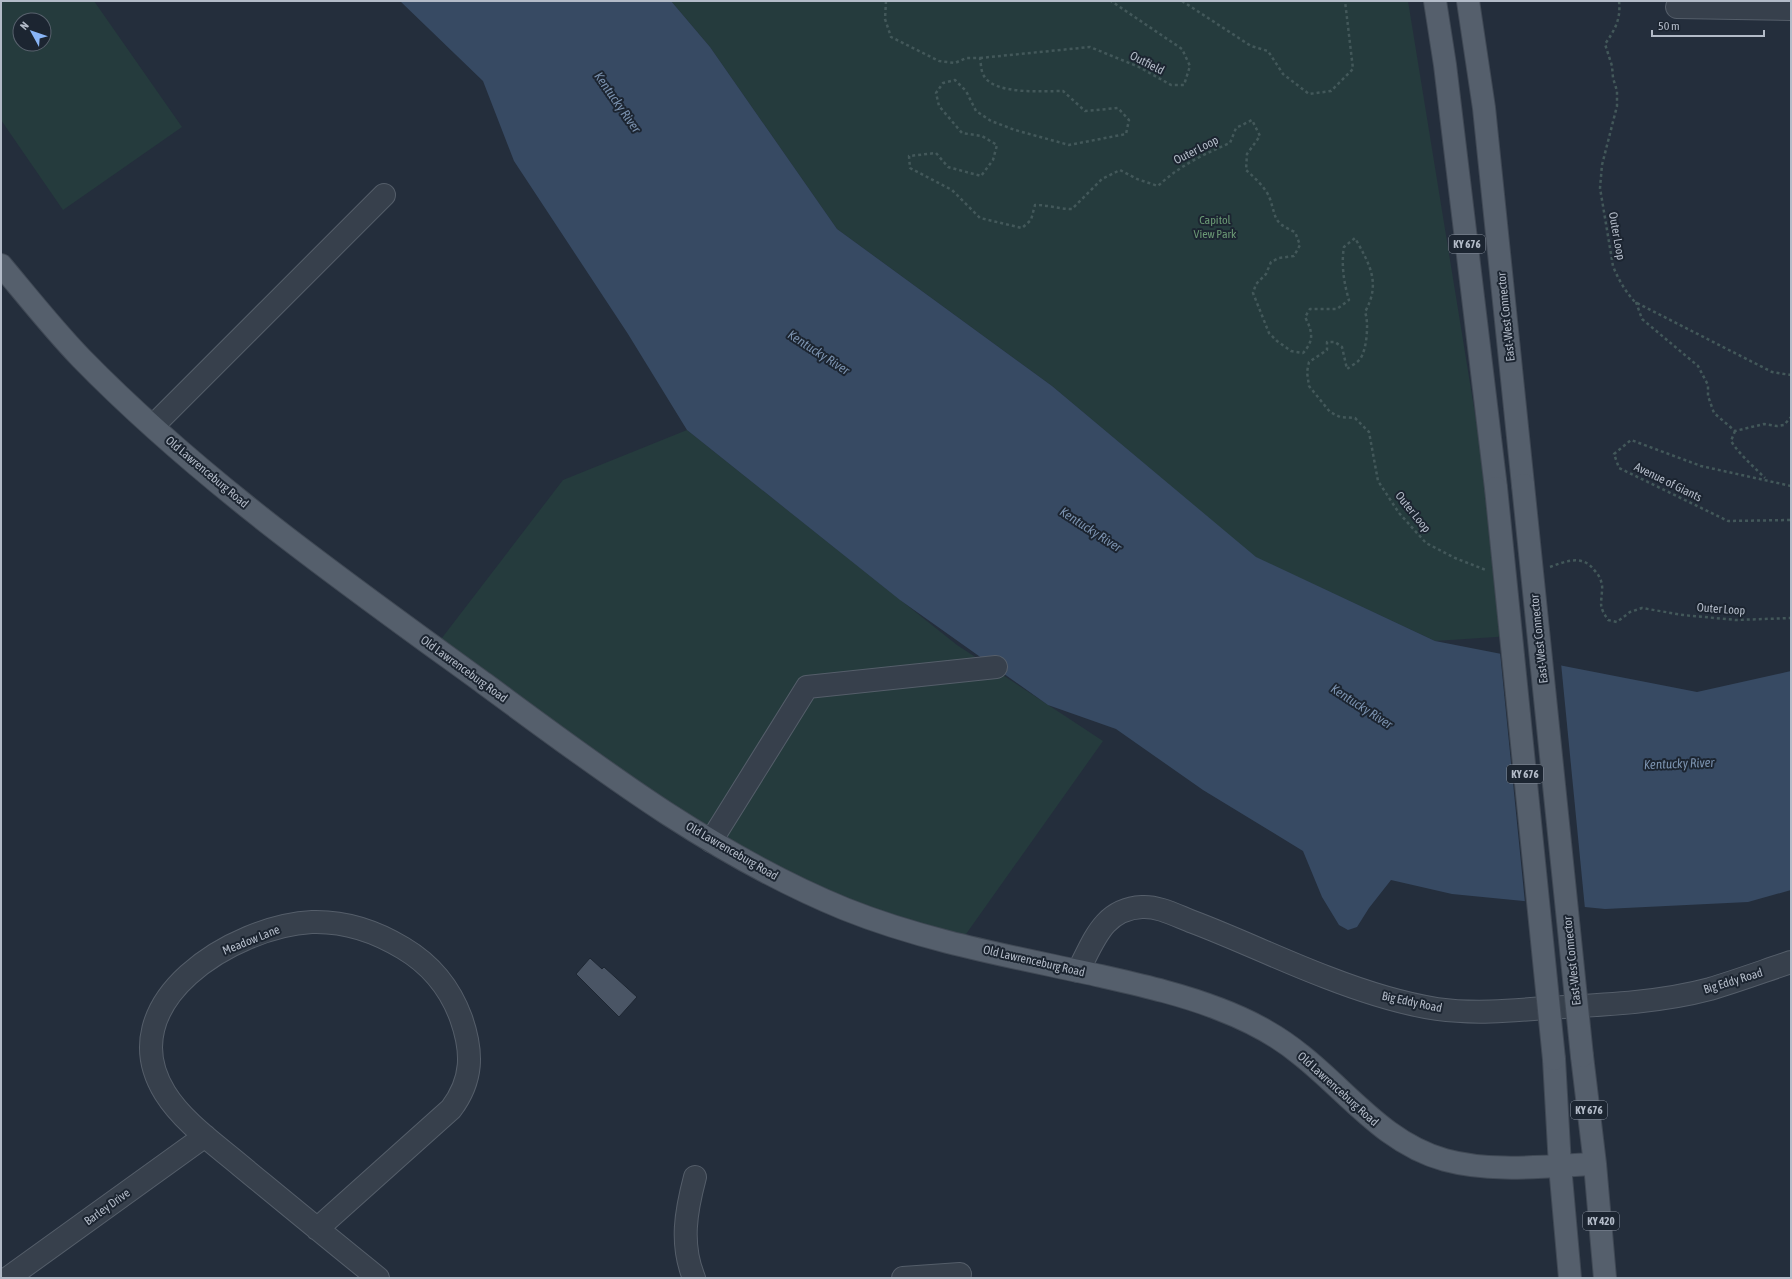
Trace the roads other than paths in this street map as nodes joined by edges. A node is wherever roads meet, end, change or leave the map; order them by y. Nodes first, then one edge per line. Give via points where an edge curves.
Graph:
1 (1434, 1) edge
2 (1468, 1) edge
3 (1677, 7) dead end
4 (1791, 9) edge
5 (384, 195) dead end
6 (1, 265) edge
7 (153, 426) junction
8 (996, 667) dead end
9 (711, 841) junction
10 (1791, 962) edge
11 (1078, 971) junction
12 (205, 1136) junction
13 (1595, 1164) junction
14 (1560, 1166) junction
15 (695, 1177) dead end
16 (317, 1229) junction
17 (22, 1274) edge
18 (960, 1274) dead end
19 (378, 1278) edge
20 (694, 1278) edge
21 (903, 1278) edge
22 (1570, 1278) edge
23 (1605, 1278) edge

1 - 14 main road, KY 676, bridge via 1446,72 1496,488 1554,1059
2 - 13 main road, East-West Connector / KY 676, bridge via 1484,108
3 - 4 street
5 - 7 street
6 - 7 main road, Old Lawrenceburg Road via 81,358
7 - 9 main road, Old Lawrenceburg Road via 298,546 612,776
8 - 9 street via 807,687
9 - 11 main road, Old Lawrenceburg Road via 814,896 861,915 951,942
10 - 11 street, Big Eddy Road via 1710,989 1672,996 1599,1005 1520,1010 1445,1010 1369,992 1326,977 1181,917 1144,907 1126,909 1110,917 1100,928
11 - 14 main road, Old Lawrenceburg Road via 1222,1009 1276,1036 1302,1055 1368,1117 1417,1149 1468,1165
12 - 16 street, Meadow Lane
12 - 16 street, Meadow Lane via 178,1110 165,1093 156,1075 152,1055 152,1036 157,1016 166,998 180,981 198,966 230,947 265,931 312,922 357,927 378,934 411,952 425,963 447,989 466,1036 469,1066 461,1096 424,1135
12 - 17 street, Barley Drive
13 - 14 main road, Old Lawrenceburg Road
13 - 23 main road, East-West Connector / KY 420
14 - 22 main road, KY 420
15 - 20 street via 686,1211 685,1234 688,1263
16 - 19 street, Meadow Lane
18 - 21 street

